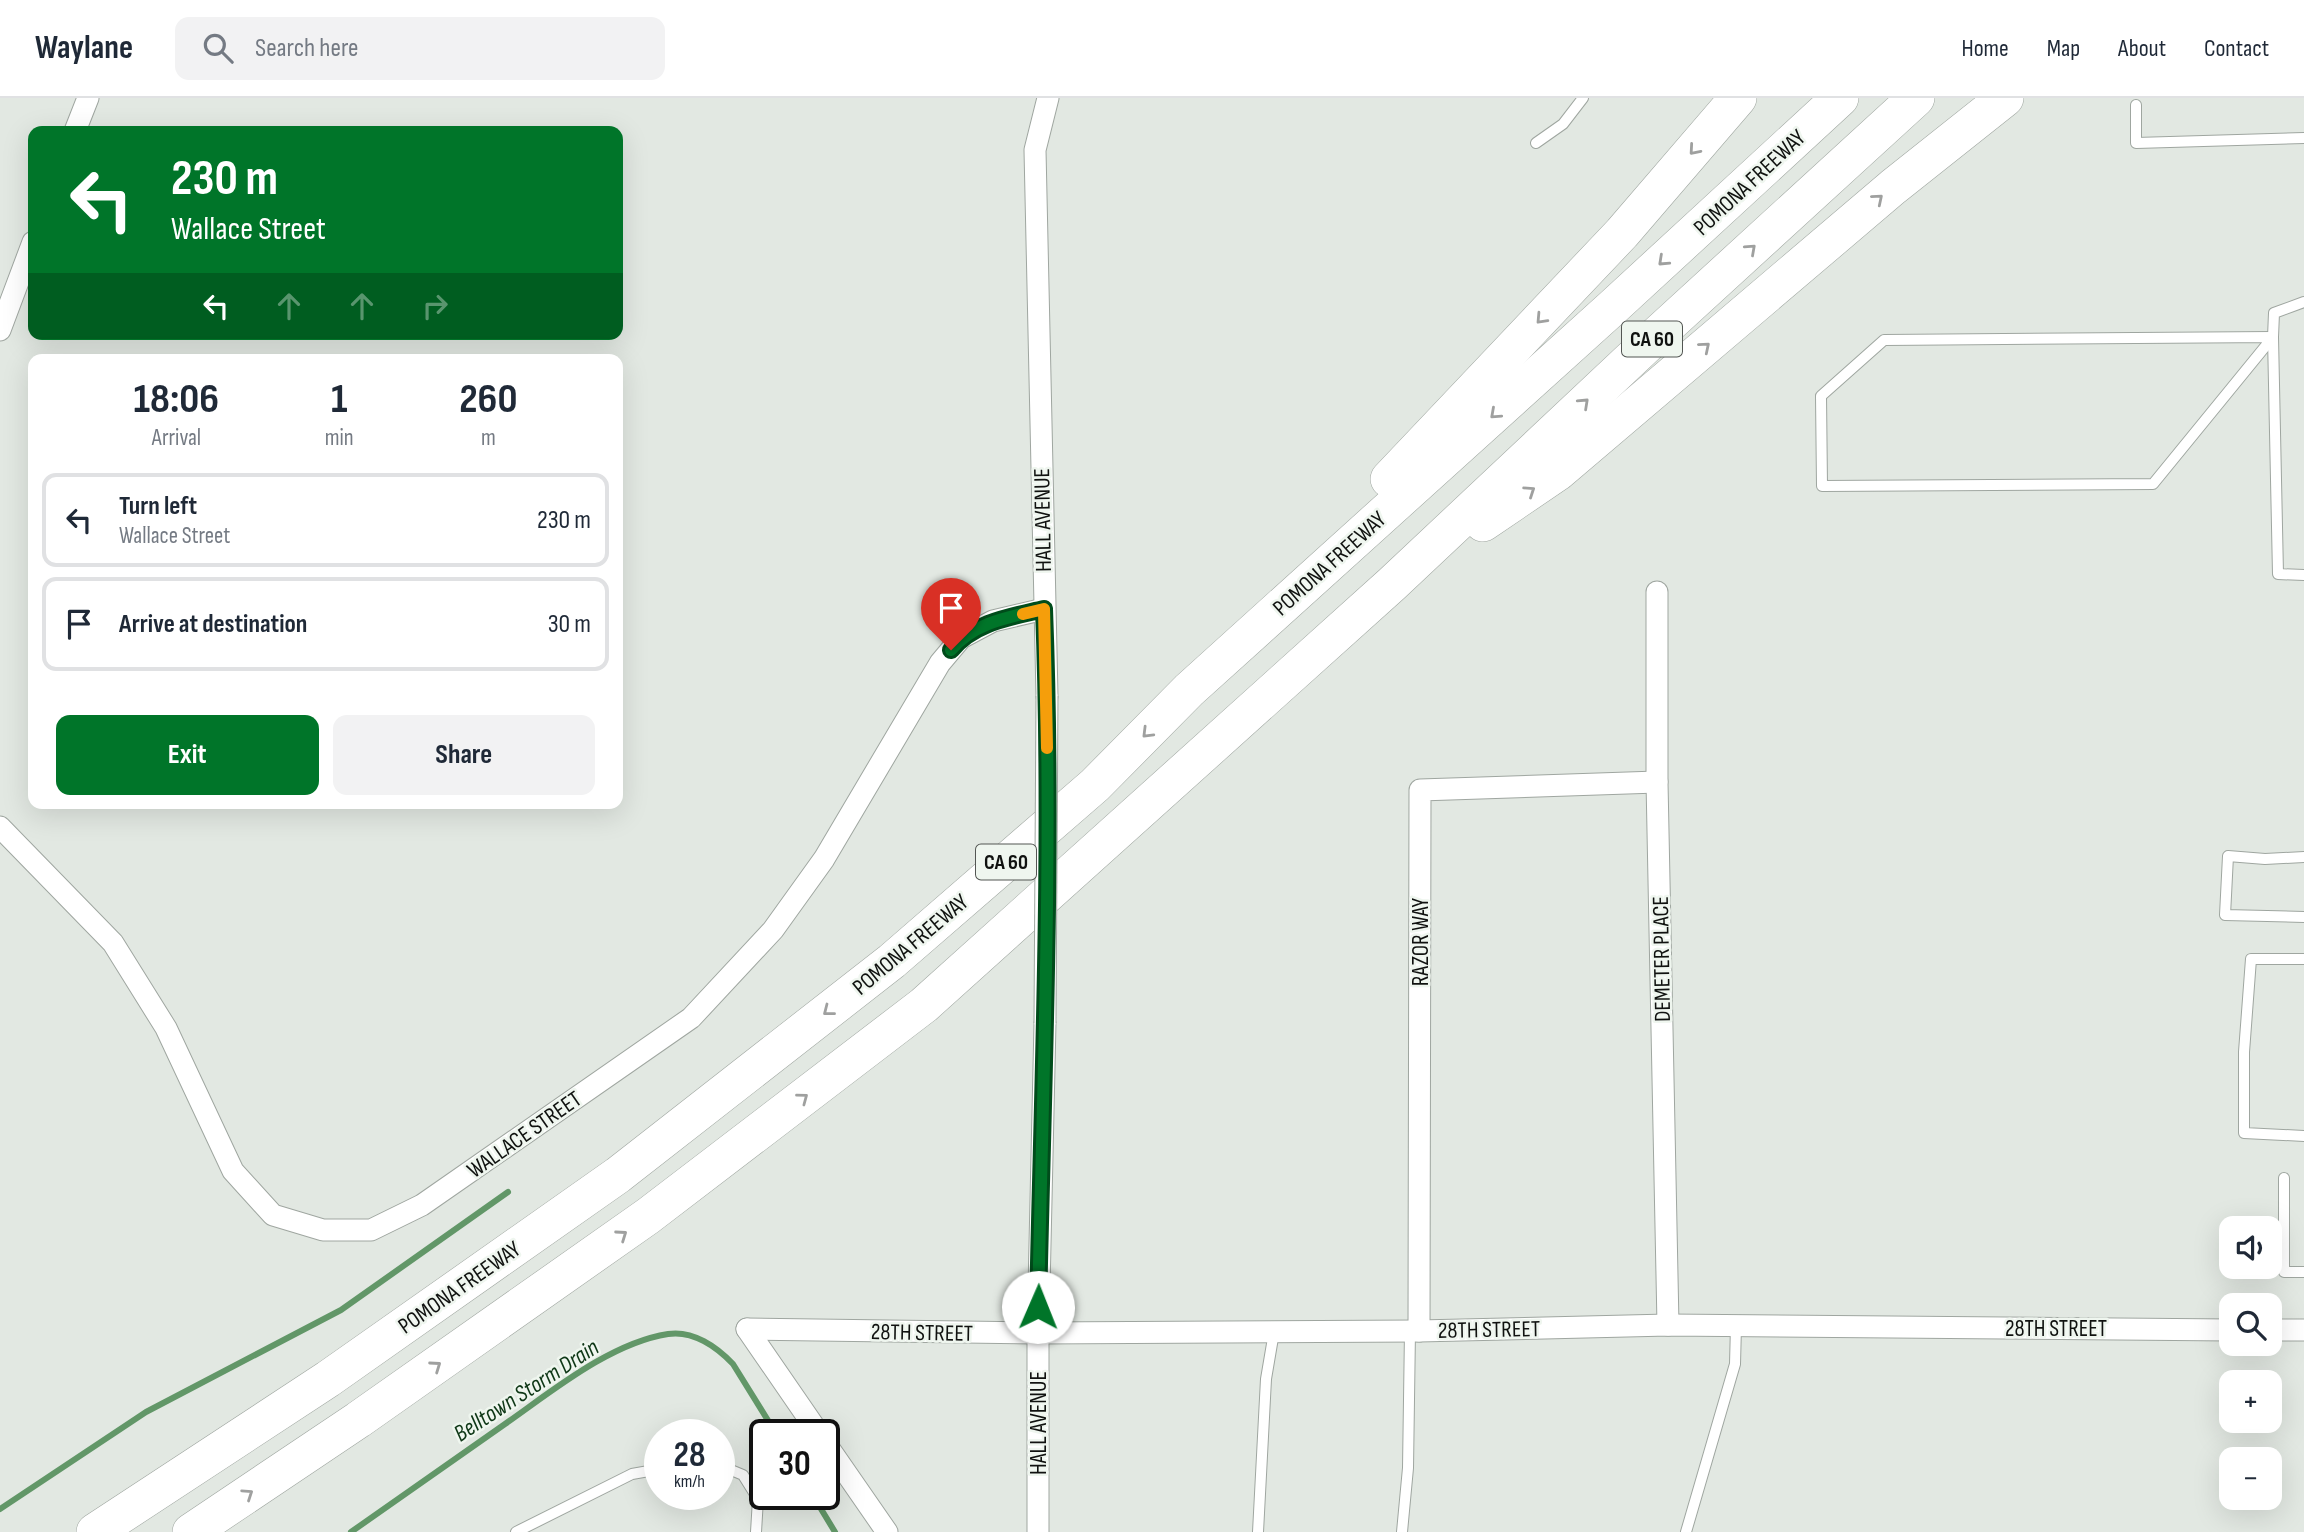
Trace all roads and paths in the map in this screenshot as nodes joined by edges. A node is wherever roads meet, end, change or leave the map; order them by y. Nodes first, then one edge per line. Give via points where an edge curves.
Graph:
1 (88, 98) edge
2 (1048, 98) edge
3 (1583, 98) edge
4 (1738, 98) edge
5 (1839, 98) edge
6 (1916, 98) edge
7 (2005, 98) edge
8 (2136, 105) dead end
9 (77, 126) edge
10 (2304, 138) edge
11 (1536, 143) dead end
12 (28, 255) edge
13 (2304, 302) edge
14 (0, 330) edge
15 (2273, 337) junction
16 (2304, 575) edge
17 (1392, 584) junction
18 (1657, 592) dead end
19 (1044, 609) junction
20 (1189, 690) junction
21 (1657, 782) junction
22 (0, 827) edge
23 (2304, 857) edge
24 (2304, 917) edge
25 (2304, 959) edge
26 (2304, 1136) edge
27 (2284, 1178) dead end
28 (2304, 1272) edge
29 (1668, 1325) junction
30 (1736, 1326) junction
31 (2219, 1330) edge
32 (2282, 1330) edge
33 (2304, 1330) edge
34 (1415, 1331) junction
35 (1274, 1332) junction
36 (1038, 1333) junction
37 (809, 1419) edge
38 (840, 1464) edge
39 (644, 1472) edge
40 (735, 1472) edge
41 (95, 1532) edge
42 (191, 1532) edge
43 (516, 1532) edge
44 (756, 1532) edge
45 (887, 1532) edge
46 (1038, 1532) edge
47 (1258, 1532) edge
48 (1402, 1532) edge
49 (1686, 1532) edge

1 - 9 street
2 - 19 street, HALL AVENUE via 1035,150
3 - 11 lane via 1563,124
4 -> 20 highway via 1622,233
5 -> 20 highway, POMONA FREEWAY / CA 60
17 -> 6 highway, CA 60
17 -> 7 highway via 1559,472 1893,187
8 - 10 lane via 2136,143
12 - 14 street
13 - 15 lane via 2274,313
15 - 15 lane via 1884,340 1821,396 1822,486 2153,484
15 - 16 lane via 2278,574
42 -> 17 highway, CA 60 via 648,1216 924,1005
18 - 21 street, DEMETER PLACE
19 - 22 street, WALLACE STREET via 993,621 961,638 940,663 824,859 773,930 691,1018 422,1205 371,1230 323,1230 273,1215 233,1171 166,1028 113,943
19 - 36 street, HALL AVENUE, bridge via 1048,696
20 -> 41 highway, POMONA FREEWAY / CA 60 via 1095,785 892,961 618,1175 328,1379
21 - 29 street, DEMETER PLACE
21 - 34 street, RAZOR WAY via 1420,790
23 - 24 lane via 2228,856 2225,915
25 - 26 lane via 2251,959 2244,1052 2244,1133
27 - 28 lane via 2284,1272
29 - 30 street, 28TH STREET
29 - 34 street, 28TH STREET
30 - 31 street, 28TH STREET
30 - 49 lane via 1735,1364
32 - 33 street
34 - 35 street, 28TH STREET
34 - 48 lane
35 - 36 street, 28TH STREET
35 - 47 lane via 1266,1380
36 - 37 street, 28TH STREET via 747,1329
36 - 46 street, HALL AVENUE
38 - 45 street
39 - 43 lane
40 - 44 lane via 743,1475 758,1499

